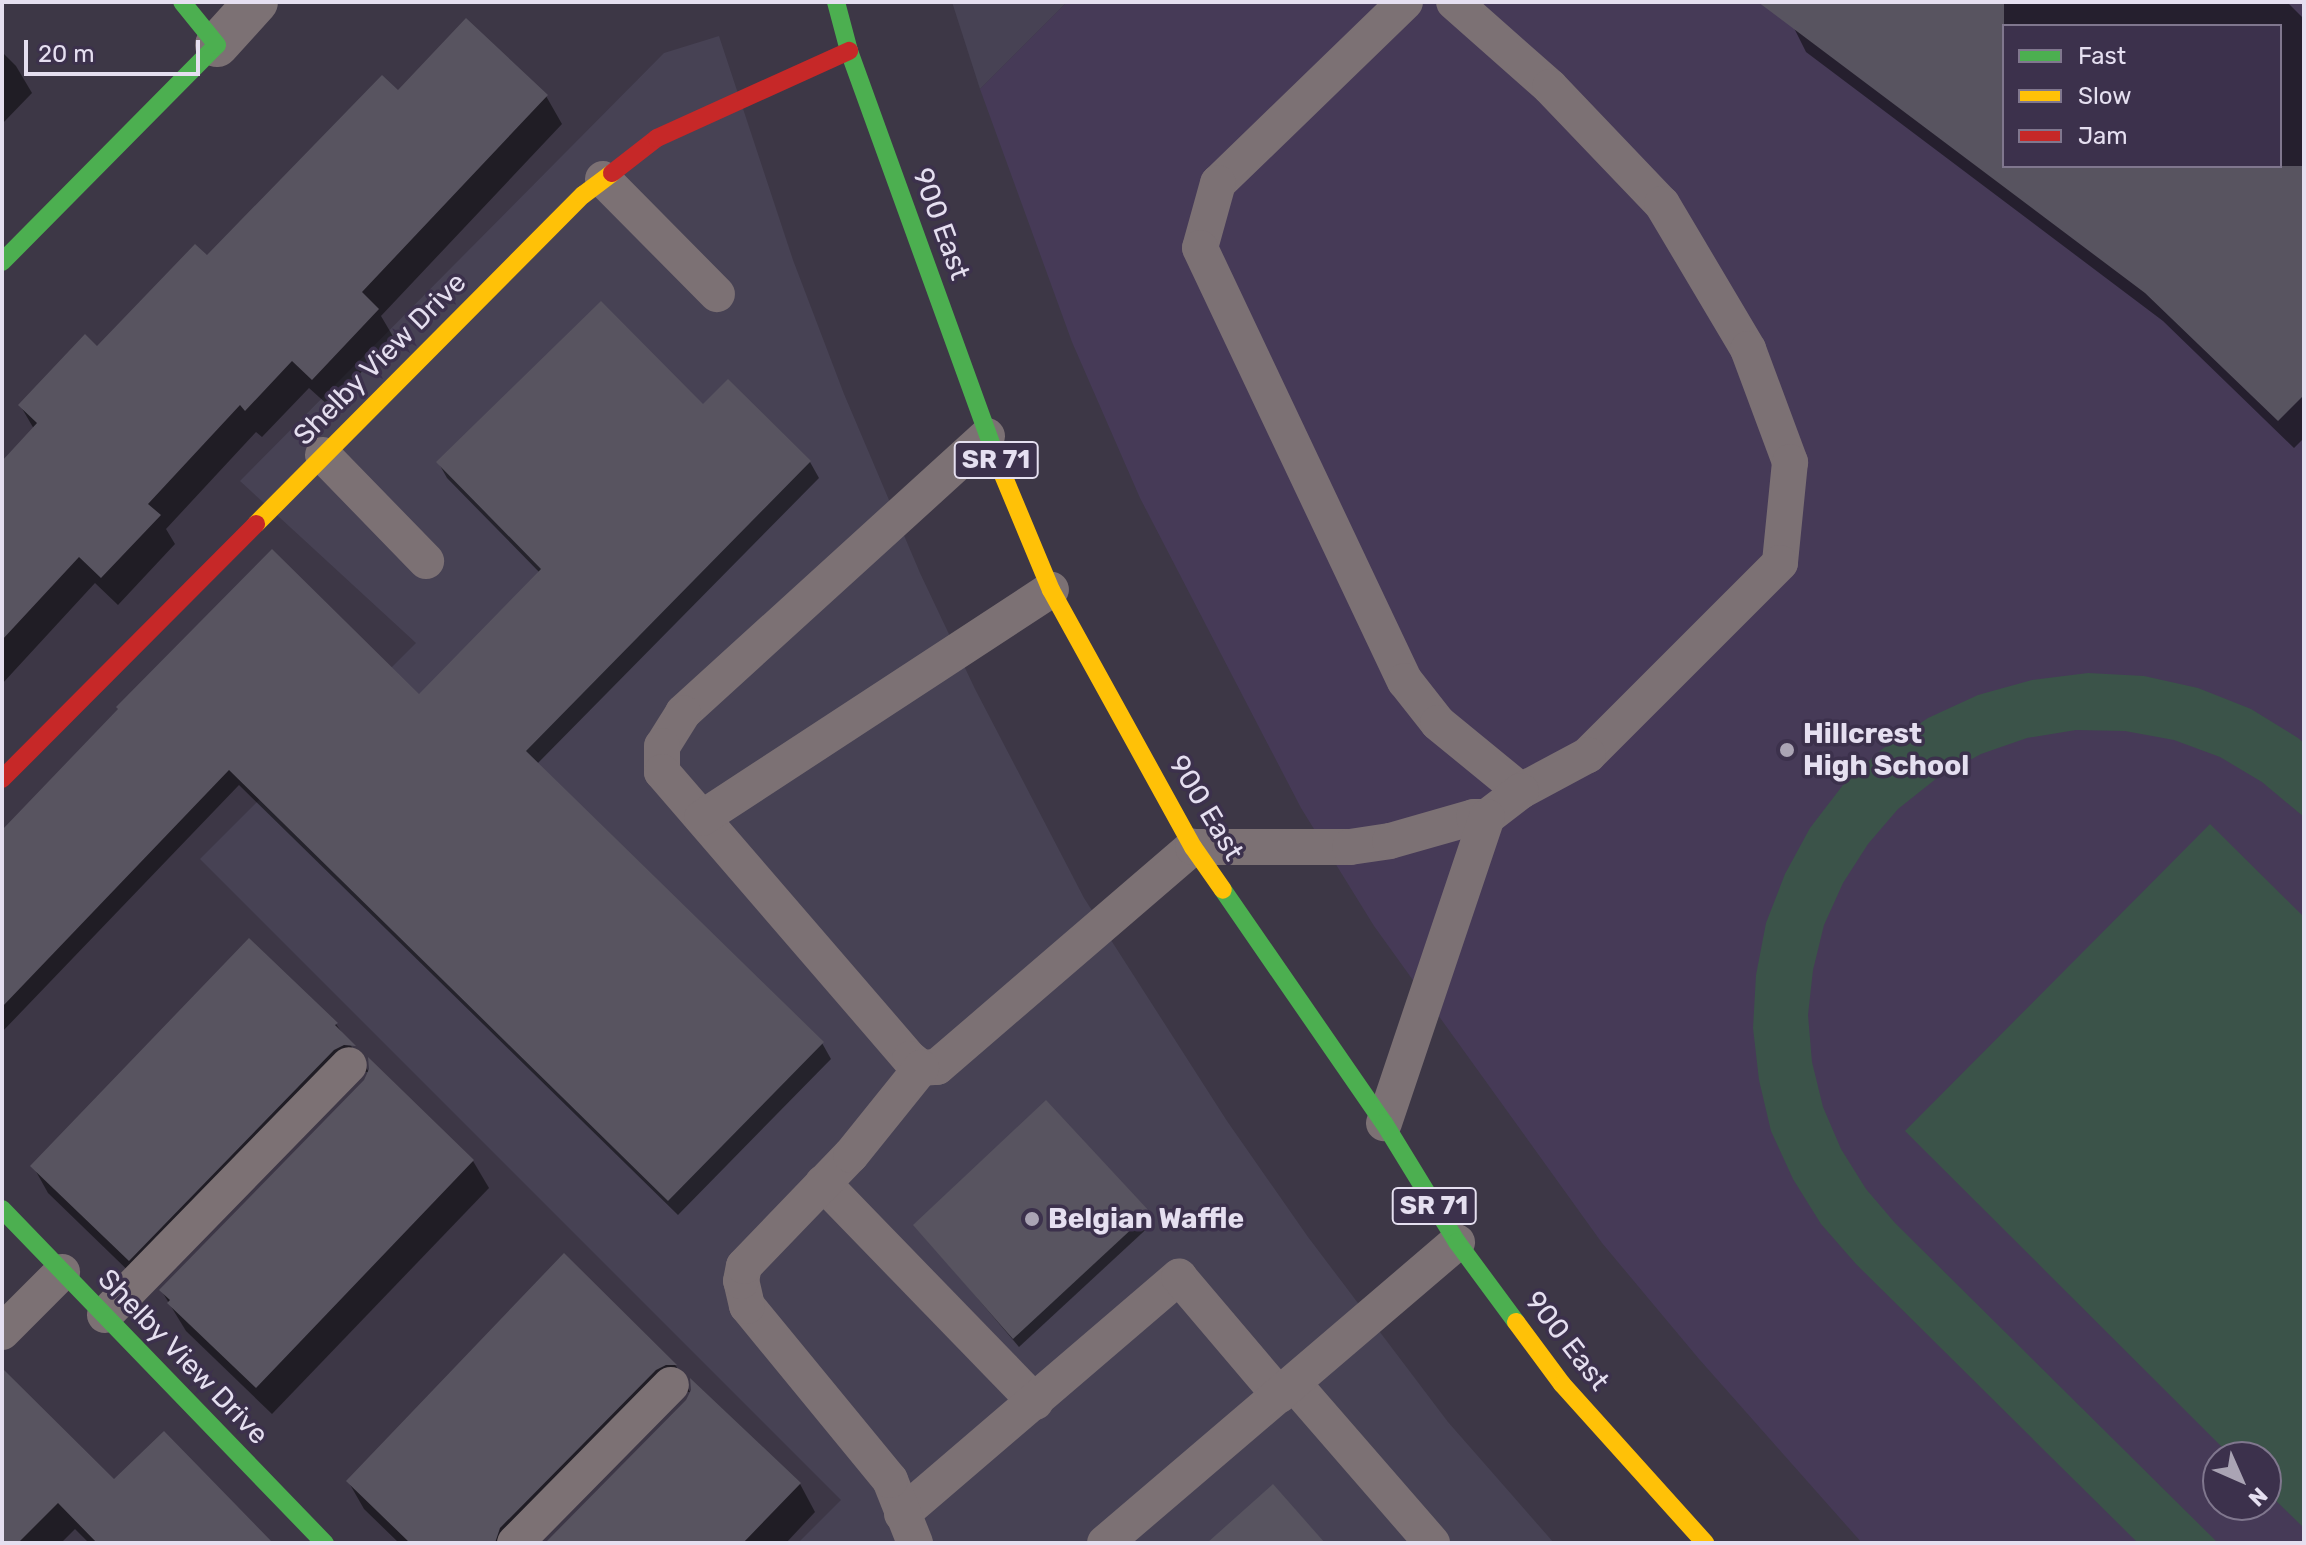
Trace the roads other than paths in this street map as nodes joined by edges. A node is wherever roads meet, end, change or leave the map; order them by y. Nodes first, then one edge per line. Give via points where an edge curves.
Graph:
1 (182, 2) edge
2 (256, 2) edge
3 (836, 2) edge
4 (1405, 2) edge
5 (1454, 2) edge
6 (217, 45) junction
7 (849, 51) junction
8 (603, 179) junction
9 (2, 262) edge
10 (717, 294) dead end
11 (987, 436) junction
12 (323, 455) junction
13 (426, 561) dead end
14 (1051, 590) junction
15 (2, 779) edge
16 (1521, 791) junction
17 (1487, 817) junction
18 (702, 818) junction
19 (1193, 847) junction
20 (349, 1065) dead end
21 (921, 1068) junction
22 (1384, 1123) junction
23 (823, 1183) junction
24 (2, 1209) edge
25 (1457, 1242) junction
26 (62, 1272) junction
27 (105, 1315) junction
28 (2, 1332) edge
29 (671, 1385) dead end
30 (1286, 1389) junction
31 (1035, 1402) junction
32 (908, 1529) edge
33 (325, 1543) edge
34 (515, 1543) edge
35 (1105, 1543) edge
36 (1432, 1543) edge
37 (1705, 1543) edge

1 - 6 street
2 - 6 street
3 - 7 street, 900 East / SR 71
4 - 16 lane via 1218,183 1200,248 1405,681 1438,723
5 - 16 lane via 1550,87 1662,204 1748,349 1790,462 1780,563 1588,755
6 - 9 street
7 - 8 street, Shelby View Drive via 657,138
7 - 11 street, 900 East / SR 71
8 - 10 lane
8 - 12 street, Shelby View Drive
11 - 14 street, 900 East / SR 71
11 - 18 lane via 683,713 662,746 662,772
12 - 13 lane
12 - 15 street, Shelby View Drive
14 - 18 lane
14 - 19 street, 900 East / SR 71
16 - 17 lane
17 - 19 lane via 1350,847
17 - 22 lane
18 - 21 lane
19 - 21 lane via 937,1067
19 - 22 street, 900 East / SR 71
20 - 27 lane
21 - 23 lane
22 - 25 street, 900 East / SR 71
23 - 31 lane
23 - 32 lane via 744,1266 741,1281 747,1306 890,1480
24 - 26 street, Shelby View Drive
25 - 30 lane
25 - 37 street, 900 East / SR 71 via 1562,1384
26 - 27 street, Shelby View Drive
26 - 28 lane
27 - 33 street, Shelby View Drive
29 - 34 lane
30 - 31 lane via 1179,1277
30 - 35 lane
30 - 36 lane
31 - 32 lane

